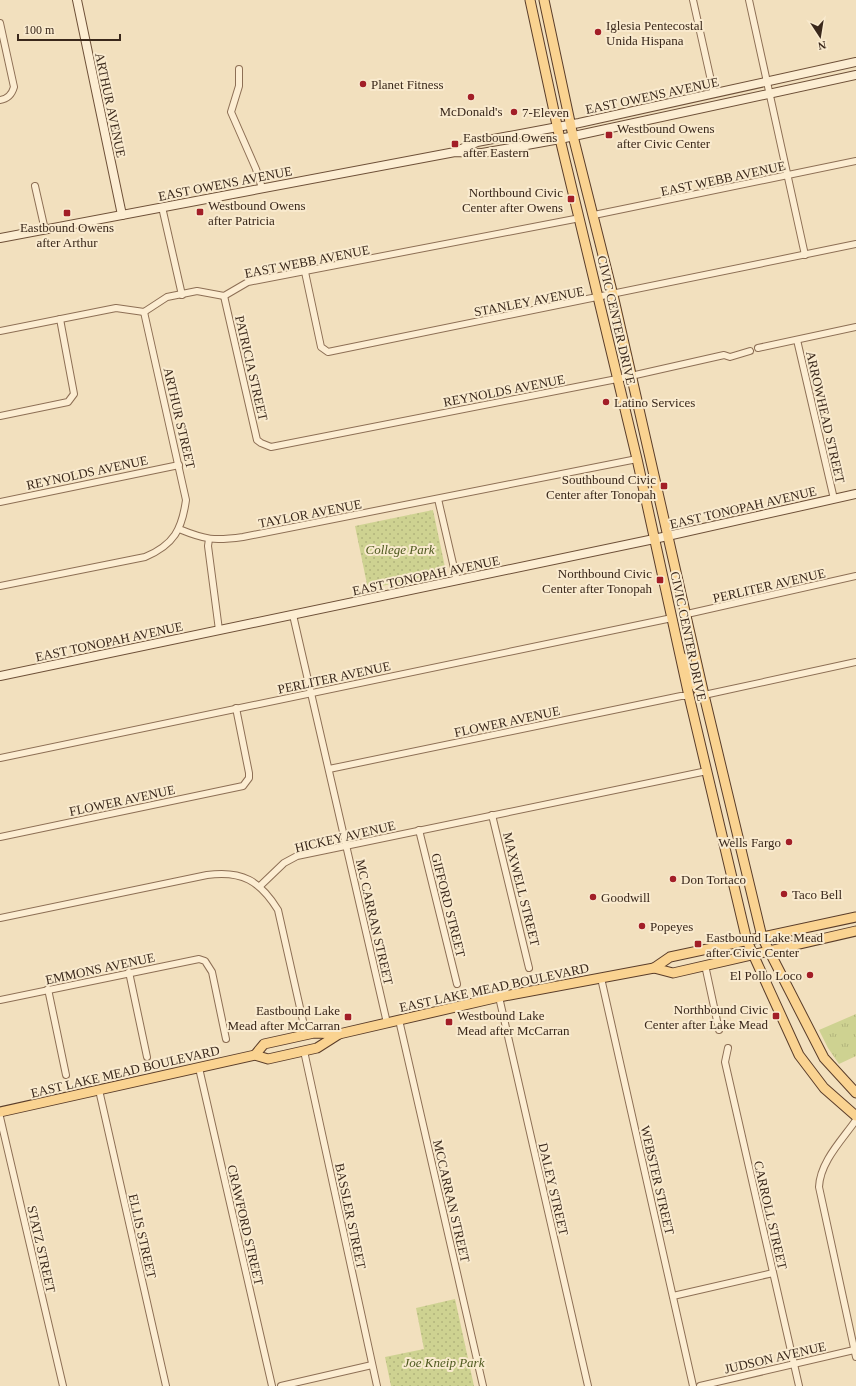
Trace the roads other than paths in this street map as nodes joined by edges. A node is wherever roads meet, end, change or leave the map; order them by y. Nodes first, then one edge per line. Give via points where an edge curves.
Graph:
1 (76, 0) edge
2 (530, 0) edge
3 (544, 0) edge
4 (693, 0) edge
5 (749, 0) edge
6 (0, 23) edge
7 (856, 62) edge
8 (239, 70) dead end
9 (856, 75) edge
10 (769, 88) junction
11 (714, 94) junction
12 (0, 100) edge
13 (572, 130) junction
14 (559, 133) junction
15 (455, 152) junction
16 (856, 161) edge
17 (788, 176) junction
18 (35, 186) dead end
19 (262, 188) junction
20 (162, 207) junction
21 (122, 215) junction
22 (594, 215) junction
23 (580, 218) junction
24 (44, 230) junction
25 (0, 238) edge
26 (856, 244) edge
27 (805, 255) junction
28 (305, 272) junction
29 (182, 295) junction
30 (613, 295) junction
31 (224, 296) junction
32 (598, 298) junction
33 (144, 312) junction
34 (60, 319) junction
35 (856, 327) edge
36 (0, 331) edge
37 (798, 340) junction
38 (758, 348) dead end
39 (750, 351) dead end
40 (632, 376) junction
41 (617, 379) junction
42 (0, 416) edge
43 (260, 443) joint
44 (636, 459) junction
45 (179, 465) junction
46 (856, 494) edge
47 (438, 499) junction
48 (834, 499) junction
49 (0, 502) edge
50 (179, 529) junction
51 (668, 536) junction
52 (209, 539) junction
53 (654, 539) junction
54 (856, 576) edge
55 (457, 581) junction
56 (0, 586) edge
57 (687, 614) junction
58 (293, 615) junction
59 (672, 618) junction
60 (220, 630) junction
61 (680, 654) junction
62 (856, 662) edge
63 (0, 676) edge
64 (311, 693) junction
65 (704, 695) junction
66 (689, 696) junction
67 (236, 708) junction
68 (713, 733) junction
69 (0, 758) edge
70 (329, 769) junction
71 (707, 771) junction
72 (492, 815) junction
73 (419, 830) junction
74 (0, 837) edge
75 (346, 846) junction
76 (260, 886) junction
77 (856, 917) edge
78 (0, 918) edge
79 (856, 931) edge
80 (762, 937) junction
81 (747, 941) junction
82 (769, 951) junction
83 (754, 954) junction
84 (705, 965) junction
85 (529, 968) dead end
86 (654, 968) junction
87 (130, 972) junction
88 (600, 978) junction
89 (457, 984) dead end
90 (48, 989) junction
91 (499, 997) junction
92 (0, 1000) edge
93 (399, 1020) junction
94 (303, 1021) dead end
95 (387, 1023) junction
96 (719, 1030) dead end
97 (339, 1034) junction
98 (226, 1038) dead end
99 (728, 1048) dead end
100 (304, 1051) junction
101 (255, 1055) junction
102 (148, 1057) dead end
103 (199, 1068) junction
104 (66, 1075) dead end
105 (99, 1090) junction
106 (856, 1093) edge
107 (0, 1112) edge
108 (856, 1116) edge
109 (0, 1117) edge
110 (856, 1120) edge
111 (773, 1273) junction
112 (673, 1296) junction
113 (855, 1354) edge
114 (794, 1364) junction
115 (372, 1365) junction
116 (62, 1386) edge
117 (166, 1386) edge
118 (272, 1386) edge
119 (281, 1386) edge
120 (377, 1386) edge
121 (482, 1386) edge
122 (588, 1386) edge
123 (693, 1386) edge
124 (700, 1386) edge
125 (799, 1386) edge

1 - 21 main road, ARTHUR AVENUE
2 - 14 main road, CIVIC CENTER DRIVE
3 - 13 main road, CIVIC CENTER DRIVE
4 - 11 street
5 - 10 street
6 - 12 street via 14,87 12,93 4,100
7 - 10 main road, EAST OWENS AVENUE
8 - 19 street via 239,86 231,112
9 - 10 main road, EAST OWENS AVENUE
10 - 11 main road, EAST OWENS AVENUE
10 - 13 main road, EAST OWENS AVENUE
10 - 17 street
11 - 13 main road, EAST OWENS AVENUE
13 - 14 main road, EAST OWENS AVENUE
13 - 14 main road, EAST OWENS AVENUE
13 - 22 main road, CIVIC CENTER DRIVE
14 - 15 main road, EAST OWENS AVENUE via 482,153
14 - 15 main road, EAST OWENS AVENUE via 477,142
14 - 23 main road, CIVIC CENTER DRIVE
15 - 19 main road, EAST OWENS AVENUE
16 - 17 street, EAST WEBB AVENUE
17 - 22 street, EAST WEBB AVENUE
17 - 27 street
18 - 24 street
19 - 20 main road, EAST OWENS AVENUE
20 - 21 main road, EAST OWENS AVENUE
20 - 29 street
21 - 24 main road, EAST OWENS AVENUE
22 - 30 main road, CIVIC CENTER DRIVE
23 - 28 street, EAST WEBB AVENUE
23 - 32 main road, CIVIC CENTER DRIVE
24 - 25 main road, EAST OWENS AVENUE
26 - 27 street, STANLEY AVENUE
27 - 30 street, STANLEY AVENUE
28 - 31 street, EAST WEBB AVENUE via 248,282
28 - 32 street, STANLEY AVENUE via 321,347 328,352
29 - 31 street via 197,291
29 - 33 street via 167,298
30 - 32 street, STANLEY AVENUE
30 - 40 main road, CIVIC CENTER DRIVE
31 - 43 street, PATRICIA STREET via 257,440
32 - 41 main road, CIVIC CENTER DRIVE
33 - 34 street via 116,308
33 - 45 street, ARTHUR STREET
34 - 36 street
34 - 42 street via 74,394 68,402
35 - 37 street
37 - 38 street
37 - 48 street, ARROWHEAD STREET
39 - 40 street, REYNOLDS AVENUE
40 - 41 street, REYNOLDS AVENUE
40 - 51 main road, CIVIC CENTER DRIVE
41 - 43 street, REYNOLDS AVENUE via 271,447
41 - 44 main road, CIVIC CENTER DRIVE
44 - 47 street, TAYLOR AVENUE
44 - 53 main road, CIVIC CENTER DRIVE
45 - 49 street, REYNOLDS AVENUE
45 - 50 street, ARTHUR STREET via 186,500 183,521
46 - 48 main road, EAST TONOPAH AVENUE
47 - 52 street, TAYLOR AVENUE via 243,537
47 - 55 street
48 - 51 main road, EAST TONOPAH AVENUE
50 - 52 street, TAYLOR AVENUE
50 - 56 street via 157,552 145,557
51 - 53 main road, EAST TONOPAH AVENUE
51 - 57 main road, CIVIC CENTER DRIVE
52 - 60 street
53 - 55 main road, EAST TONOPAH AVENUE
53 - 59 main road, CIVIC CENTER DRIVE
54 - 57 street, PERLITER AVENUE
55 - 58 main road, EAST TONOPAH AVENUE
57 - 65 main road, CIVIC CENTER DRIVE
58 - 60 main road, EAST TONOPAH AVENUE
58 - 64 street, MC CARRAN STREET
59 - 61 main road, CIVIC CENTER DRIVE
59 - 64 street, PERLITER AVENUE
60 - 63 main road, EAST TONOPAH AVENUE
61 - 65 main road via 688,664 695,687
61 - 66 main road, CIVIC CENTER DRIVE
62 - 65 street
64 - 67 street, PERLITER AVENUE
64 - 70 street, MC CARRAN STREET
65 - 68 main road, CIVIC CENTER DRIVE
66 - 68 main road via 700,703
66 - 70 street, FLOWER AVENUE
66 - 71 main road, CIVIC CENTER DRIVE
67 - 69 street, PERLITER AVENUE
67 - 74 street, FLOWER AVENUE via 249,773 243,786
68 - 80 main road, CIVIC CENTER DRIVE
70 - 75 street, MC CARRAN STREET
71 - 72 street, HICKEY AVENUE
71 - 81 main road, CIVIC CENTER DRIVE
72 - 73 street, HICKEY AVENUE
72 - 85 street, MAXWELL STREET
73 - 75 street, HICKEY AVENUE
73 - 89 street, GIFFORD STREET
75 - 76 street, HICKEY AVENUE via 297,856 284,863
75 - 95 street, MC CARRAN STREET
76 - 78 street via 239,876 222,873
76 - 94 street via 269,895 280,916
77 - 80 main road, EAST LAKE MEAD BOULEVARD
79 - 82 main road, EAST LAKE MEAD BOULEVARD
80 - 81 main road, EAST LAKE MEAD BOULEVARD
80 - 82 main road, CIVIC CENTER DRIVE
81 - 83 main road, CIVIC CENTER DRIVE
81 - 86 main road, EAST LAKE MEAD BOULEVARD via 670,957
82 - 83 main road, EAST LAKE MEAD BOULEVARD
82 - 106 main road, CIVIC CENTER DRIVE via 824,1058
83 - 84 main road, EAST LAKE MEAD BOULEVARD
83 - 108 main road, CIVIC CENTER DRIVE via 799,1055 824,1088
84 - 86 main road, EAST LAKE MEAD BOULEVARD via 673,973
84 - 96 street
86 - 88 main road, EAST LAKE MEAD BOULEVARD
87 - 90 street, EMMONS AVENUE
87 - 98 street, EMMONS AVENUE via 199,959 205,961 212,972
87 - 102 street
88 - 91 main road, EAST LAKE MEAD BOULEVARD
88 - 112 street, WEBSTER STREET
90 - 92 street, EMMONS AVENUE
90 - 104 street
91 - 93 main road, EAST LAKE MEAD BOULEVARD
91 - 122 street, DALEY STREET
93 - 95 main road, EAST LAKE MEAD BOULEVARD
93 - 121 street, MCCARRAN STREET
95 - 97 main road, EAST LAKE MEAD BOULEVARD
97 - 100 main road, EAST LAKE MEAD BOULEVARD via 317,1048
97 - 101 main road, EAST LAKE MEAD BOULEVARD via 314,1033 264,1044
99 - 111 street, CARROLL STREET via 724,1062
100 - 101 main road, EAST LAKE MEAD BOULEVARD via 268,1059
100 - 115 street, BASSLER STREET
101 - 103 main road, EAST LAKE MEAD BOULEVARD
103 - 105 main road, EAST LAKE MEAD BOULEVARD
103 - 118 street, CRAWFORD STREET
105 - 107 main road, EAST LAKE MEAD BOULEVARD
105 - 117 street, ELLIS STREET
109 - 116 street, STATZ STREET
110 - 113 street via 823,1168 818,1187
111 - 112 street
111 - 114 street, CARROLL STREET
112 - 123 street, WEBSTER STREET
113 - 114 street, JUDSON AVENUE
114 - 124 street, JUDSON AVENUE
114 - 125 street, CARROLL STREET
115 - 119 street
115 - 120 street, BASSLER STREET

